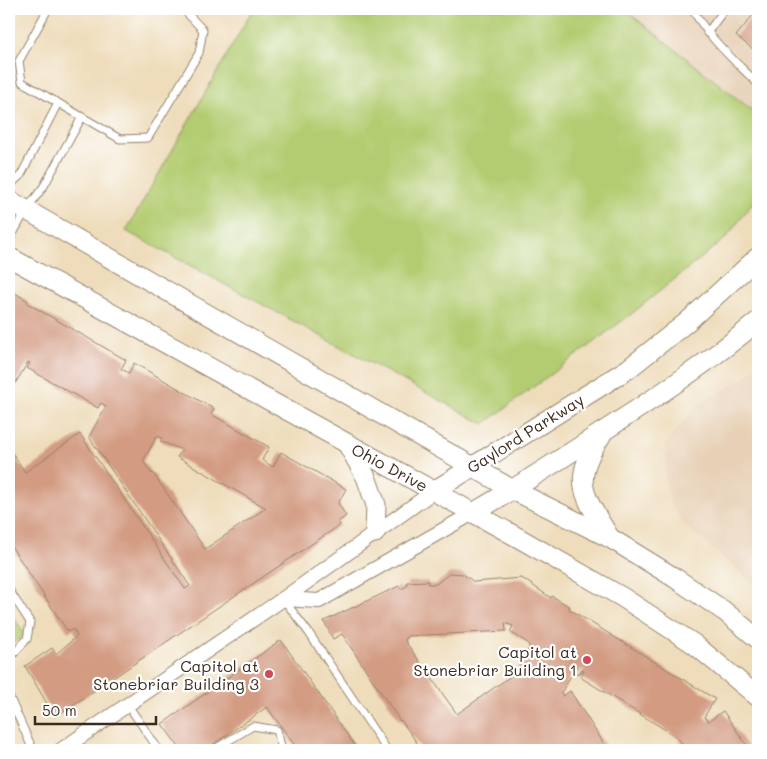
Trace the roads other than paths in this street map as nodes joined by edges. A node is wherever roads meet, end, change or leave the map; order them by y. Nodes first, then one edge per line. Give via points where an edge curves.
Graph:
1 (48, 9) edge
2 (183, 9) edge
3 (692, 9) edge
4 (725, 9) edge
5 (707, 33) junction
6 (758, 84) edge
7 (58, 103) junction
8 (82, 117) junction
9 (9, 186) edge
10 (9, 200) edge
11 (26, 210) junction
12 (9, 241) edge
13 (9, 257) edge
14 (758, 257) edge
15 (758, 321) edge
16 (605, 431) junction
17 (348, 445) junction
18 (474, 466) junction
19 (513, 490) junction
20 (434, 491) junction
21 (473, 513) junction
22 (374, 533) junction
23 (610, 538) junction
24 (9, 590) edge
25 (283, 598) junction
26 (758, 639) edge
27 (9, 659) edge
28 (9, 696) edge
29 (758, 697) edge
30 (126, 704) junction
31 (33, 750) edge
32 (61, 750) edge
33 (158, 750) edge
34 (214, 750) edge
35 (282, 750) edge
36 (387, 750) edge

1 - 7 lane via 19,61 22,82
2 - 8 lane via 203,30 199,53 148,138 120,139
3 - 5 lane
4 - 5 lane
5 - 6 lane
7 - 8 lane
7 - 9 lane via 21,175
8 - 11 lane via 44,186
10 - 11 main road
11 - 12 lane
11 - 18 main road
13 - 17 main road, Ohio Drive
14 - 18 main road, Gaylord Parkway via 687,322 628,369
15 - 16 main road via 709,361
16 - 19 main road
16 - 23 main road via 588,456 582,476 588,502
17 - 20 main road, Ohio Drive
17 - 22 main road via 366,477 376,505
18 - 19 main road
18 - 20 main road, Gaylord Parkway
19 - 21 main road
19 - 23 main road
20 - 21 main road, Ohio Drive
20 - 22 street, Gaylord Parkway
21 - 25 street via 319,601
21 - 29 main road, Ohio Drive via 622,597 694,644
22 - 25 street, Gaylord Parkway
23 - 26 main road via 683,583
24 - 27 lane via 30,622 27,639
25 - 30 street, Gaylord Parkway
25 - 36 lane via 310,633
28 - 31 lane
30 - 32 street, Gaylord Parkway
30 - 33 lane
34 - 35 lane via 253,726 277,730

